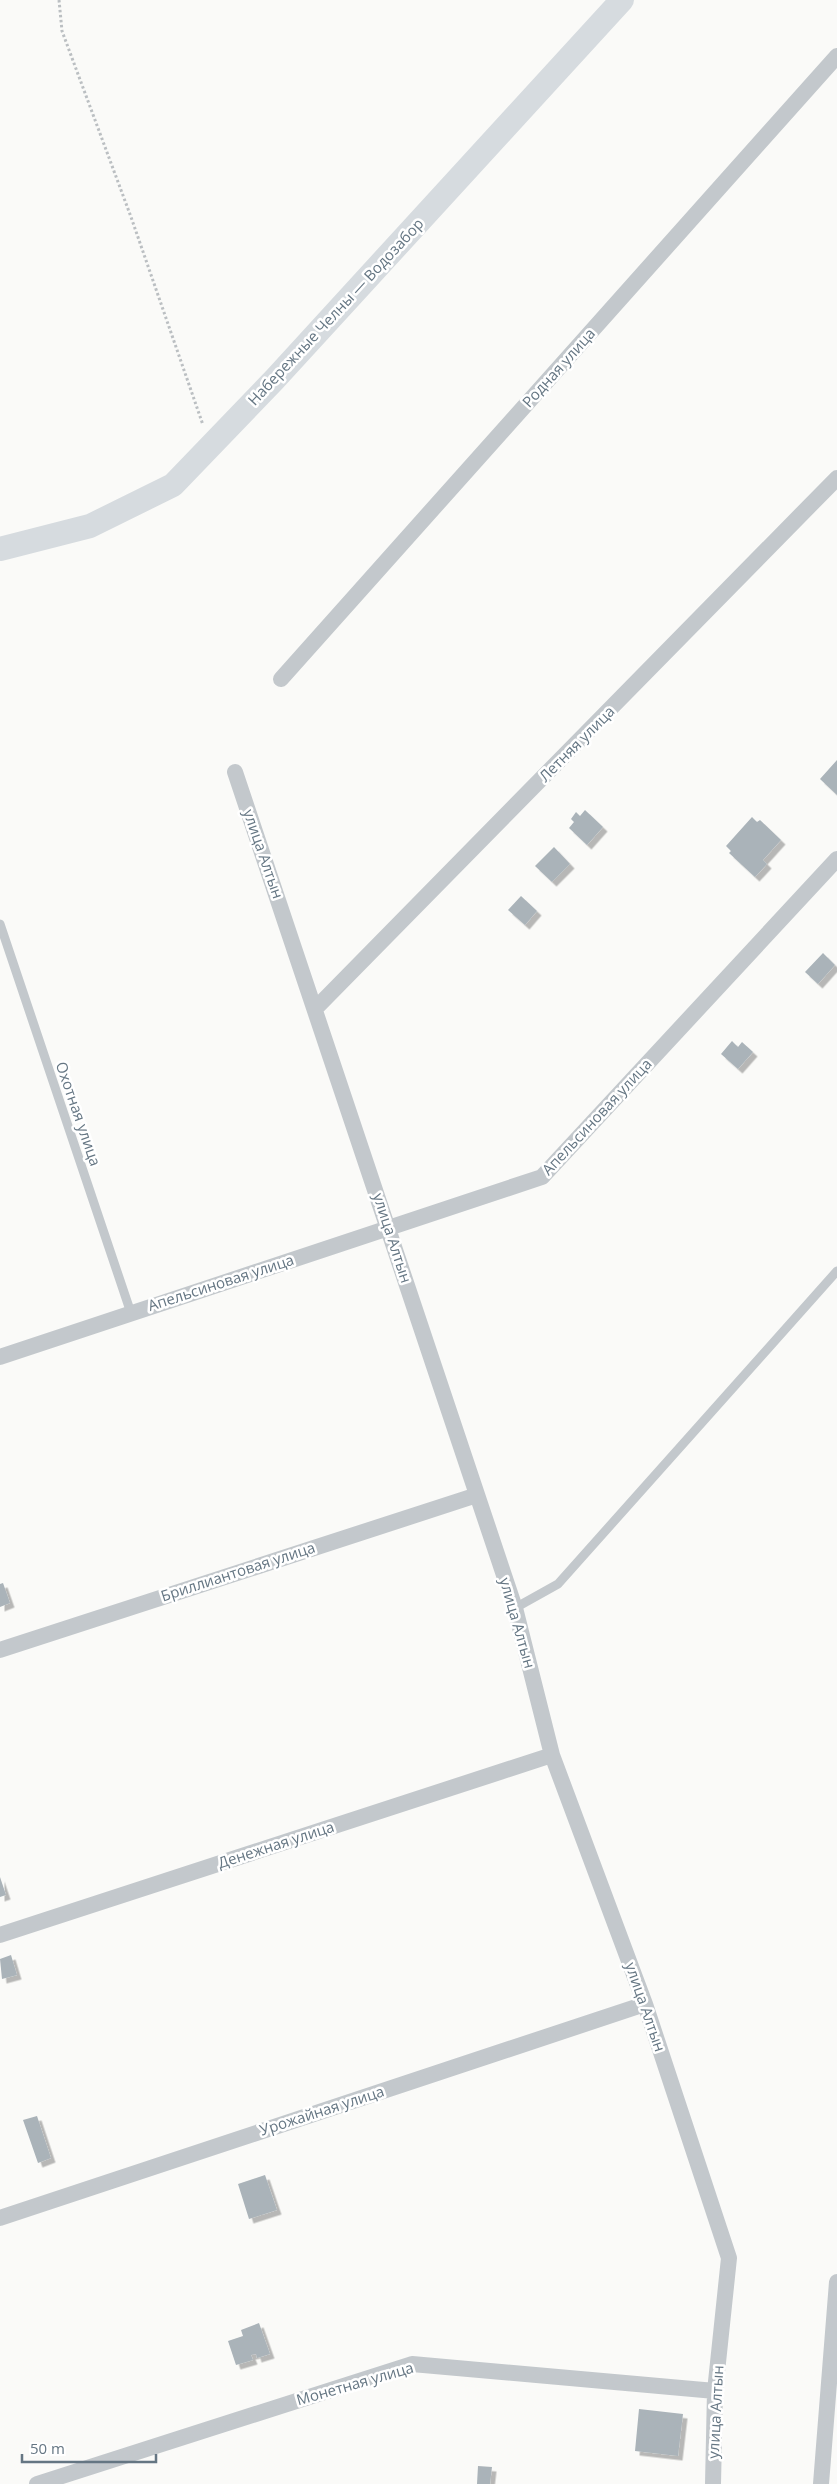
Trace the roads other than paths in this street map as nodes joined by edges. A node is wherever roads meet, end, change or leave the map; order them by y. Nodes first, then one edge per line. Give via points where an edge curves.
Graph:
1 (622, 0) edge
2 (837, 56) edge
3 (837, 478) edge
4 (0, 549) edge
5 (281, 679) dead end
6 (235, 772) dead end
7 (837, 859) edge
8 (0, 924) edge
9 (316, 1008) junction
10 (389, 1228) junction
11 (837, 1270) edge
12 (130, 1313) junction
13 (0, 1356) edge
14 (477, 1495) junction
15 (515, 1608) junction
16 (0, 1650) edge
17 (552, 1755) junction
18 (0, 1935) edge
19 (645, 2004) junction
20 (0, 2218) edge
21 (837, 2282) edge
22 (715, 2391) junction
23 (37, 2484) edge
24 (713, 2484) edge
25 (821, 2484) edge

1 - 4 main road, Набережные Челны — Водозабор via 274,380 173,485 98,522
2 - 5 street, Родная улица
3 - 9 street, Летняя улица
6 - 9 street, улица Алтын
7 - 10 street, Апельсиновая улица via 542,1177
8 - 12 lane, Охотная улица
9 - 10 street, улица Алтын
10 - 12 street, Апельсиновая улица
10 - 14 street, улица Алтын
11 - 15 lane via 558,1584
12 - 13 street, Апельсиновая улица
14 - 15 street, улица Алтын
14 - 16 street, Бриллиантовая улица
15 - 17 street, улица Алтын
17 - 18 street, Денежная улица
17 - 19 street, улица Алтын
19 - 20 street, Урожайная улица
19 - 22 street, улица Алтын via 729,2258
21 - 25 street
22 - 23 street, Монетная улица via 412,2364
22 - 24 street, улица Алтын

